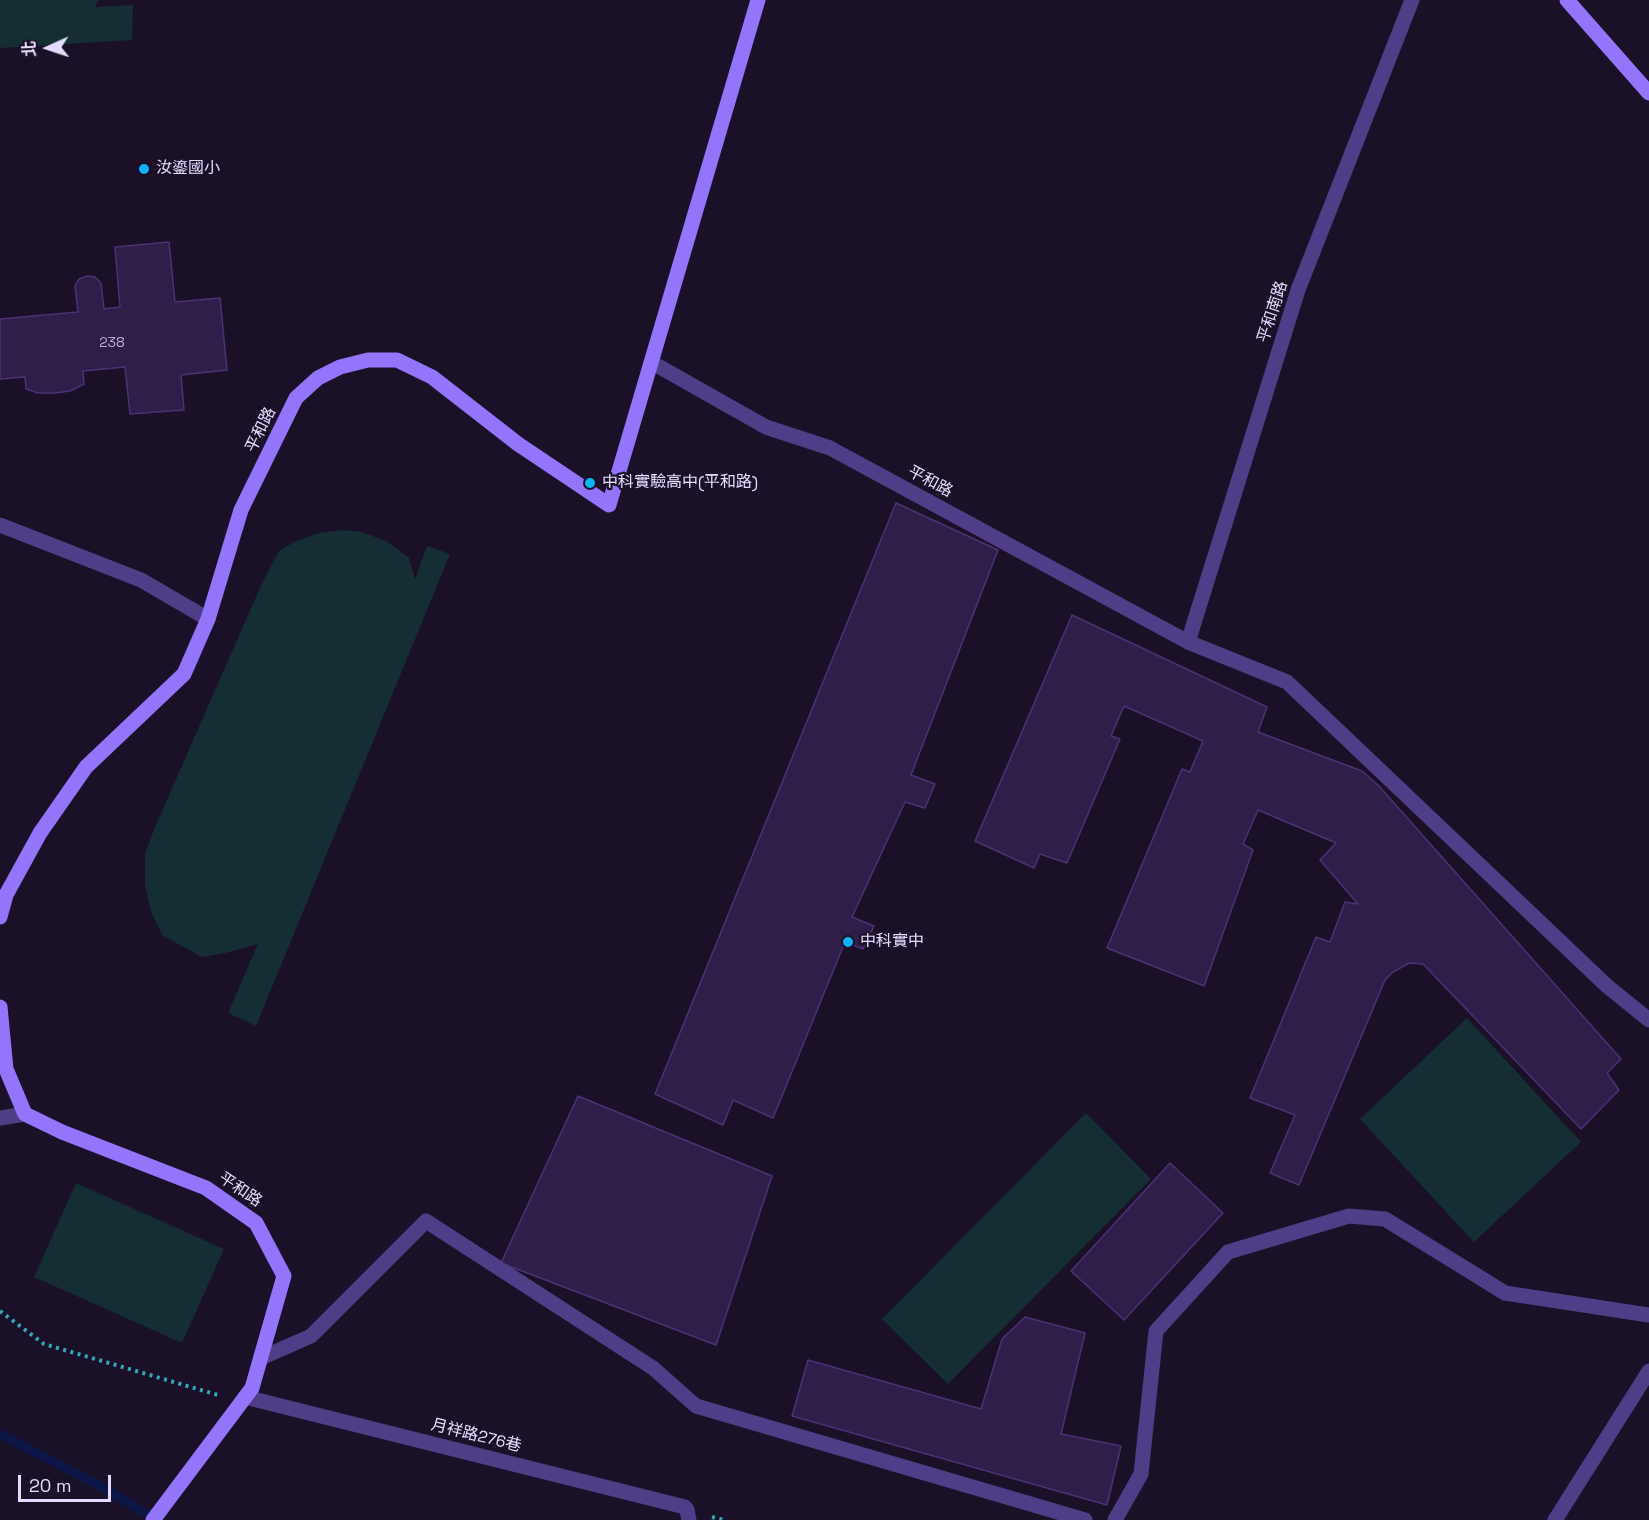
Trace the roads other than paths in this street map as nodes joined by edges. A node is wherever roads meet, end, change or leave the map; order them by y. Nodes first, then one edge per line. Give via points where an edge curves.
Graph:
1 (758, 0) edge
2 (1412, 0) edge
3 (1567, 0) edge
4 (1649, 93) edge
5 (651, 362) junction
6 (0, 525) edge
7 (208, 620) junction
8 (1188, 642) junction
9 (0, 917) edge
10 (0, 1007) edge
11 (1649, 1020) edge
12 (25, 1114) junction
13 (0, 1118) edge
14 (1649, 1315) edge
15 (261, 1358) junction
16 (1649, 1371) edge
17 (245, 1397) junction
18 (158, 1514) edge
19 (688, 1515) edge
20 (1085, 1520) edge
21 (1115, 1520) edge
22 (1555, 1520) edge

1 - 5 street, 平和路
2 - 8 street, 平和南路 via 1298,290
3 - 4 street
5 - 7 street, 平和路 via 609,505 518,444 432,377 397,360 368,360 318,378 296,398 241,510
5 - 8 street, 平和路 via 766,427 830,448
6 - 7 street via 141,580
7 - 9 street, 平和路 via 184,674 86,766 40,833 6,895
8 - 11 street, 平和路 via 1287,682 1607,986
10 - 12 street via 6,1070
12 - 13 street
12 - 15 street, 平和路 via 206,1188 256,1222 284,1276
14 - 21 street via 1506,1293 1385,1219 1349,1216 1228,1252 1156,1331 1141,1474
15 - 17 street, 平和路 via 252,1388
15 - 20 street via 311,1336 426,1221 653,1368 696,1406
16 - 22 street
17 - 18 street, 平和路
17 - 19 street, 月祥路276巷 via 675,1504 686,1507

